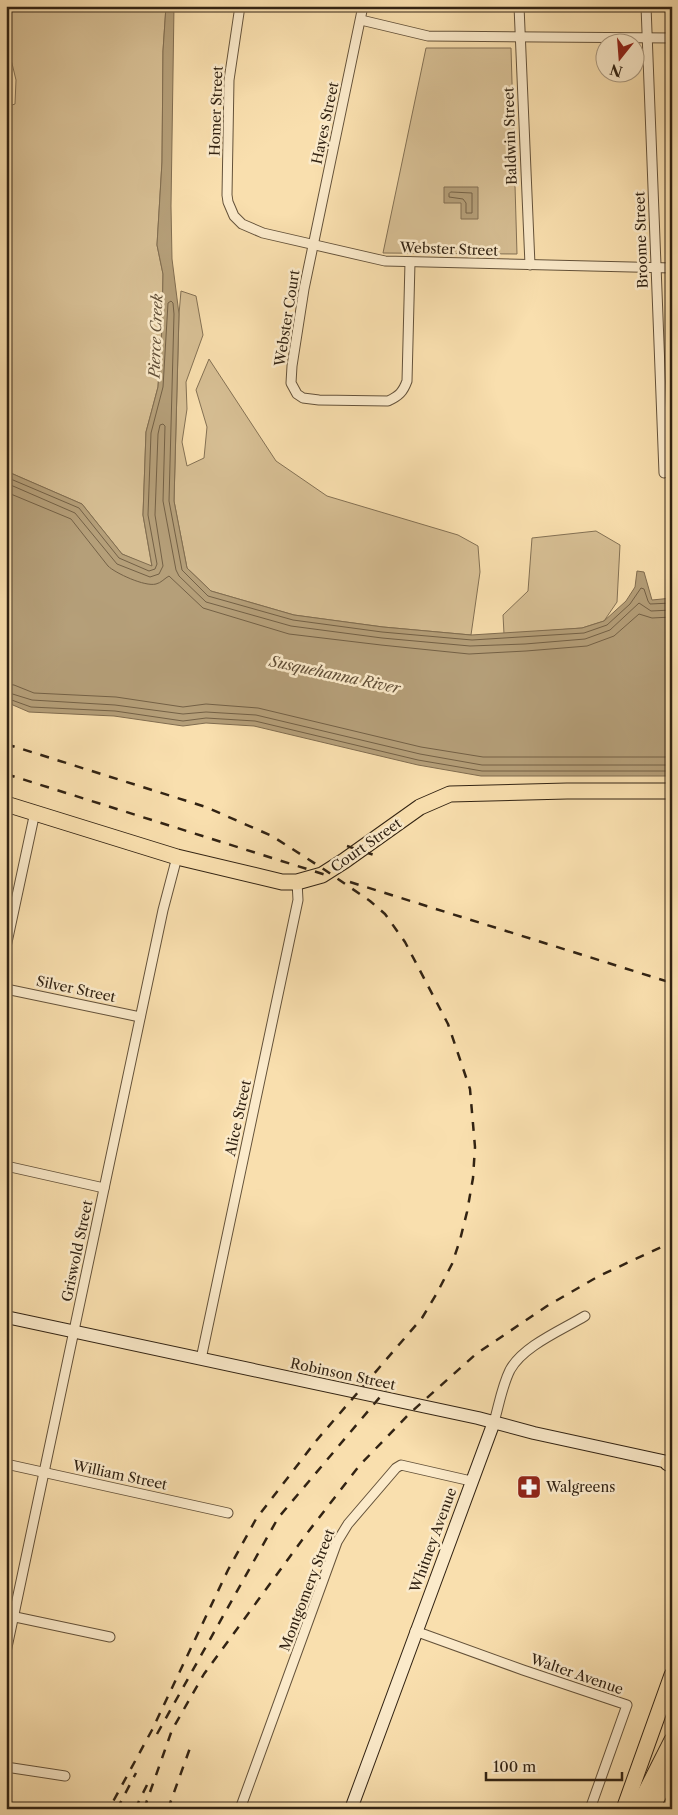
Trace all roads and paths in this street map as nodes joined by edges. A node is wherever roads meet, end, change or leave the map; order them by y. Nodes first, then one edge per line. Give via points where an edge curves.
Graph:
1 (240, 6) edge
2 (364, 6) edge
3 (519, 6) edge
4 (646, 6) edge
5 (361, 20) junction
6 (520, 36) junction
7 (647, 37) junction
8 (672, 38) edge
9 (234, 216) joint
10 (314, 244) junction
11 (410, 262) junction
12 (530, 265) junction
13 (656, 268) junction
14 (672, 268) edge
15 (664, 473) dead end
16 (672, 791) edge
17 (6, 804) edge
18 (35, 812) junction
19 (177, 857) junction
20 (298, 882) junction
21 (6, 947) edge
22 (6, 989) edge
23 (140, 1017) junction
24 (6, 1166) edge
25 (104, 1188) junction
26 (586, 1316) dead end
27 (6, 1317) edge
28 (74, 1332) junction
29 (201, 1359) junction
30 (494, 1422) junction
31 (6, 1464) edge
32 (671, 1464) edge
33 (44, 1472) junction
34 (471, 1481) junction
35 (228, 1513) dead end
36 (10, 1616) edge
37 (415, 1631) junction
38 (110, 1637) dead end
39 (6, 1652) edge
40 (672, 1675) edge
41 (672, 1740) edge
42 (6, 1767) edge
43 (672, 1771) edge
44 (65, 1776) dead end
45 (240, 1809) edge
46 (351, 1809) edge
47 (590, 1809) edge
48 (624, 1809) edge
49 (638, 1809) edge
50 (651, 1809) edge

1 - 9 street, Homer Street via 229,80 227,195
2 - 5 street, Hayes Street
3 - 6 street, Baldwin Street
4 - 7 street, Broome Street
5 - 6 street via 421,36
5 - 10 street, Hayes Street
6 - 7 street
6 - 12 street, Baldwin Street
7 - 8 street
7 - 13 street, Broome Street
9 - 10 street, Webster Street via 242,224 263,233
10 - 11 street, Webster Street via 362,257
10 - 11 street, Webster Court via 292,366 291,382 303,398 388,402 404,391
11 - 12 street, Webster Street
12 - 13 street, Webster Street
13 - 14 street, Webster Street
13 - 15 street, Broome Street
16 - 20 main road, Court Street via 450,794 420,806 335,868
17 - 18 main road, Court Street
18 - 19 main road, Court Street
18 - 21 street
19 - 20 main road, Court Street via 272,881
19 - 23 street, Griswold Street
20 - 29 street, Alice Street via 298,900
22 - 23 street, Silver Street
23 - 25 street, Griswold Street
24 - 25 street
25 - 28 street, Griswold Street
26 - 30 street, Whitney Avenue via 538,1344 514,1364
27 - 28 street, Robinson Street
28 - 29 street, Robinson Street
28 - 33 street, Griswold Street
29 - 30 street, Robinson Street
30 - 32 street, Robinson Street
30 - 34 street, Whitney Avenue
31 - 33 street, William Street
33 - 35 street, William Street
33 - 36 street, Griswold Street
34 - 37 street, Whitney Avenue
34 - 45 street, Montgomery Street via 401,1465 348,1524 337,1542
36 - 38 street
36 - 39 street, Griswold Street
37 - 46 street, Whitney Avenue
37 - 47 street, Walter Avenue via 627,1705
40 - 48 main road
41 - 49 main road
42 - 44 street
43 - 50 main road

